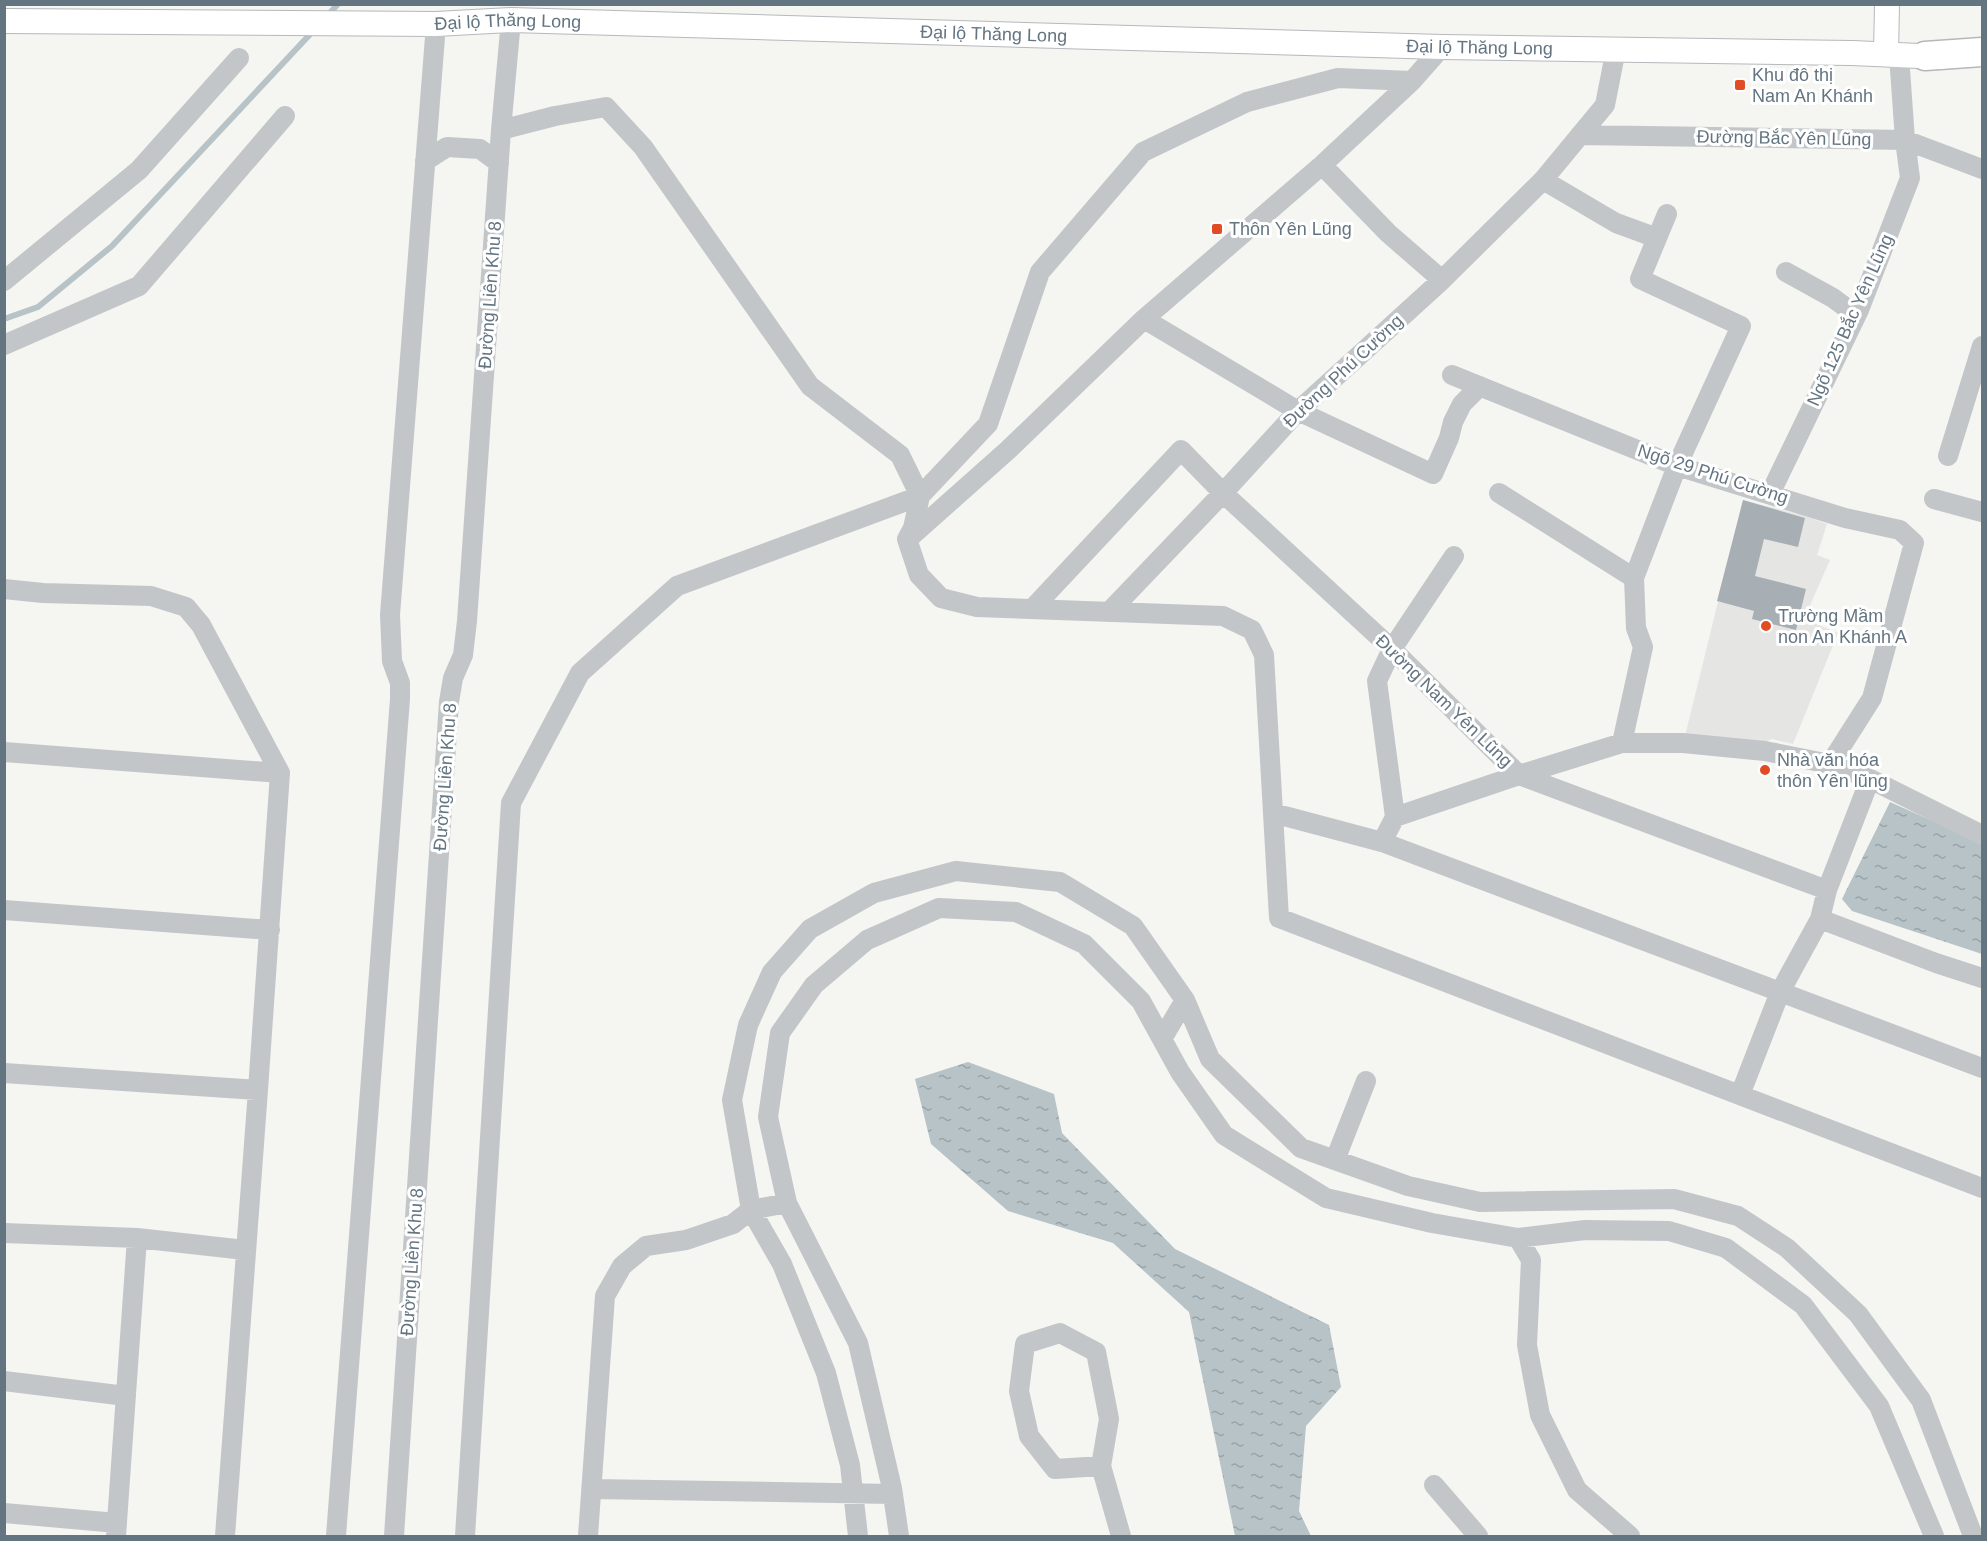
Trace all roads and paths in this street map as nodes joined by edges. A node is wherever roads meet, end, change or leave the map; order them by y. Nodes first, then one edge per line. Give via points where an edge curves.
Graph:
1 (1887, 4) edge
2 (511, 20) junction
3 (4, 21) edge
4 (436, 24) junction
5 (1442, 48) junction
6 (1616, 50) junction
7 (1983, 52) edge
8 (1904, 55) junction
9 (239, 58) dead end
10 (1983, 59) edge
11 (1412, 81) junction
12 (285, 116) dead end
13 (501, 130) junction
14 (1580, 135) junction
15 (1905, 141) junction
16 (425, 161) junction
17 (499, 163) junction
18 (1322, 165) junction
19 (1983, 169) edge
20 (1543, 180) junction
21 (1667, 213) dead end
22 (1657, 238) junction
23 (1786, 272) dead end
24 (1442, 280) junction
25 (4, 281) edge
26 (1856, 315) junction
27 (1144, 319) junction
28 (4, 345) edge
29 (1983, 346) edge
30 (1452, 375) dead end
31 (1480, 386) junction
32 (1298, 411) junction
33 (988, 424) junction
34 (1008, 450) junction
35 (1948, 456) dead end
36 (1677, 466) junction
37 (1223, 493) junction
38 (1499, 493) dead end
39 (1770, 494) junction
40 (920, 496) junction
41 (1934, 499) dead end
42 (1983, 512) edge
43 (907, 539) junction
44 (1454, 556) dead end
45 (1634, 578) junction
46 (4, 589) edge
47 (1033, 608) junction
48 (1110, 611) junction
49 (1392, 649) junction
50 (1622, 744) junction
51 (4, 752) edge
52 (1830, 764) junction
53 (279, 773) junction
54 (1519, 775) junction
55 (1870, 779) junction
56 (1273, 813) junction
57 (1395, 817) junction
58 (1982, 831) edge
59 (1382, 842) junction
60 (1827, 890) junction
61 (4, 910) edge
62 (1820, 919) junction
63 (270, 930) junction
64 (1983, 978) edge
65 (1780, 992) junction
66 (1185, 1000) junction
67 (1162, 1039) junction
68 (1983, 1068) edge
69 (4, 1073) edge
70 (1366, 1081) dead end
71 (258, 1090) junction
72 (1740, 1095) junction
73 (1335, 1160) junction
74 (1983, 1188) edge
75 (787, 1203) junction
76 (750, 1210) junction
77 (4, 1233) edge
78 (137, 1238) junction
79 (1518, 1238) junction
80 (245, 1250) junction
81 (4, 1381) edge
82 (126, 1396) junction
83 (1101, 1466) junction
84 (1434, 1485) dead end
85 (592, 1490) junction
86 (854, 1494) junction
87 (893, 1494) junction
88 (4, 1513) edge
89 (117, 1530) edge
90 (225, 1536) edge
91 (336, 1536) edge
92 (394, 1536) edge
93 (465, 1536) edge
94 (588, 1536) edge
95 (858, 1536) edge
96 (899, 1536) edge
97 (1121, 1536) edge
98 (1478, 1536) edge
99 (1630, 1536) edge
100 (1934, 1536) edge
101 (1973, 1536) edge

1 - 8 main road
2 - 4 main road, Đại lộ Thăng Long
2 - 5 main road, Đại lộ Thăng Long
2 - 13 street, Đường Liên Khu 8
3 - 4 main road, Đại lộ Thăng Long
4 - 16 street
5 - 6 main road, Đại lộ Thăng Long
5 - 11 street
6 - 8 main road, Đại lộ Thăng Long
6 - 14 street, Đường Phú Cường via 1605,105
7 - 8 highway
8 - 10 main road, Đại lộ Thăng Long
8 - 15 street, Ngõ 125 Bắc Yên Lũng
9 - 25 street via 140,170
11 - 18 street
11 - 33 street via 1338,78 1247,102 1143,152 1040,272
12 - 28 street via 139,286
13 - 17 street, Đường Liên Khu 8
13 - 40 street via 606,107 643,147 810,386 900,455
14 - 15 street, Đường Bắc Yên Lũng
14 - 20 street, Đường Phú Cường
15 - 19 street, Đường Bắc Yên Lũng
15 - 26 street, Ngõ 125 Bắc Yên Lũng via 1910,178
16 - 17 street via 447,147 480,149
16 - 91 street via 390,615 392,661 400,683 400,699
17 - 92 street, Đường Liên Khu 8 via 467,621 463,655 453,678 450,702
18 - 24 street via 1388,233
18 - 27 street
20 - 22 street via 1616,223
20 - 24 street, Đường Phú Cường
21 - 22 street
22 - 36 street via 1640,279 1741,326
23 - 26 street
24 - 32 street, Đường Phú Cường
26 - 39 street, Ngõ 125 Bắc Yên Lũng
27 - 32 street
27 - 34 street
29 - 35 street
30 - 31 street, Ngõ 29 Phú Cường
31 - 32 street via 1462,404 1433,474
31 - 36 street, Ngõ 29 Phú Cường
32 - 37 street, Đường Phú Cường
33 - 34 street
33 - 40 street
34 - 43 street
36 - 39 street, Ngõ 29 Phú Cường
36 - 45 street
37 - 47 street, Đường Nam Yên Lũng via 1181,450
37 - 48 street, Đường Phú Cường
37 - 49 street, Đường Nam Yên Lũng
38 - 45 street
39 - 52 street, Ngõ 29 Phú Cường via 1845,518 1900,530 1914,543 1872,698
40 - 43 street
40 - 93 street via 677,586 580,673 511,803
41 - 42 street
43 - 47 street via 919,575 941,598 977,606
44 - 49 street
45 - 50 street via 1636,628 1643,647
46 - 53 street via 151,596 186,607 201,625
47 - 48 street
48 - 56 street via 1223,616 1252,630 1264,655
49 - 54 street, Đường Nam Yên Lũng
49 - 57 street via 1377,681
50 - 52 street, Đường Nam Yên Lũng via 1683,743
50 - 54 street, Đường Nam Yên Lũng
51 - 53 street
52 - 55 street, Đường Nam Yên Lũng
53 - 63 street
54 - 57 street
54 - 60 street
55 - 58 street, Đường Nam Yên Lũng
55 - 60 street
56 - 59 street
56 - 72 street via 1279,918
57 - 59 street
59 - 65 street
60 - 62 street
61 - 63 street
62 - 64 street
62 - 65 street
63 - 71 street
65 - 68 street
65 - 72 street
66 - 67 street
66 - 73 street via 1210,1059 1301,1148
66 - 76 street via 1132,926 1060,882 956,871 874,893 810,929 772,972 748,1024 732,1100
67 - 75 street via 1142,1000 1084,944 1016,912 939,908 867,940 814,985 780,1033 768,1117
67 - 79 street via 1224,1135 1326,1198
69 - 71 street
70 - 73 street
71 - 80 street
72 - 74 street
73 - 101 street via 1408,1186 1480,1202 1674,1198 1738,1216 1787,1248 1858,1314 1914,1390
75 - 76 street
75 - 87 street via 858,1344
76 - 85 street via 733,1224 686,1240 646,1246 622,1266 605,1296
76 - 86 street via 782,1264 825,1373
77 - 78 street
78 - 80 street
78 - 82 street
79 - 99 street via 1531,1260 1527,1345 1540,1415 1577,1490
79 - 100 street via 1585,1230 1669,1231 1726,1248 1803,1305 1879,1406
80 - 90 street
81 - 82 street
82 - 89 street
83 - 83 street via 1109,1419 1096,1352 1060,1333 1025,1344 1019,1390 1029,1436 1055,1469
83 - 97 street
84 - 98 street
85 - 86 street
85 - 94 street
86 - 87 street
86 - 95 street
87 - 96 street
88 - 89 street

